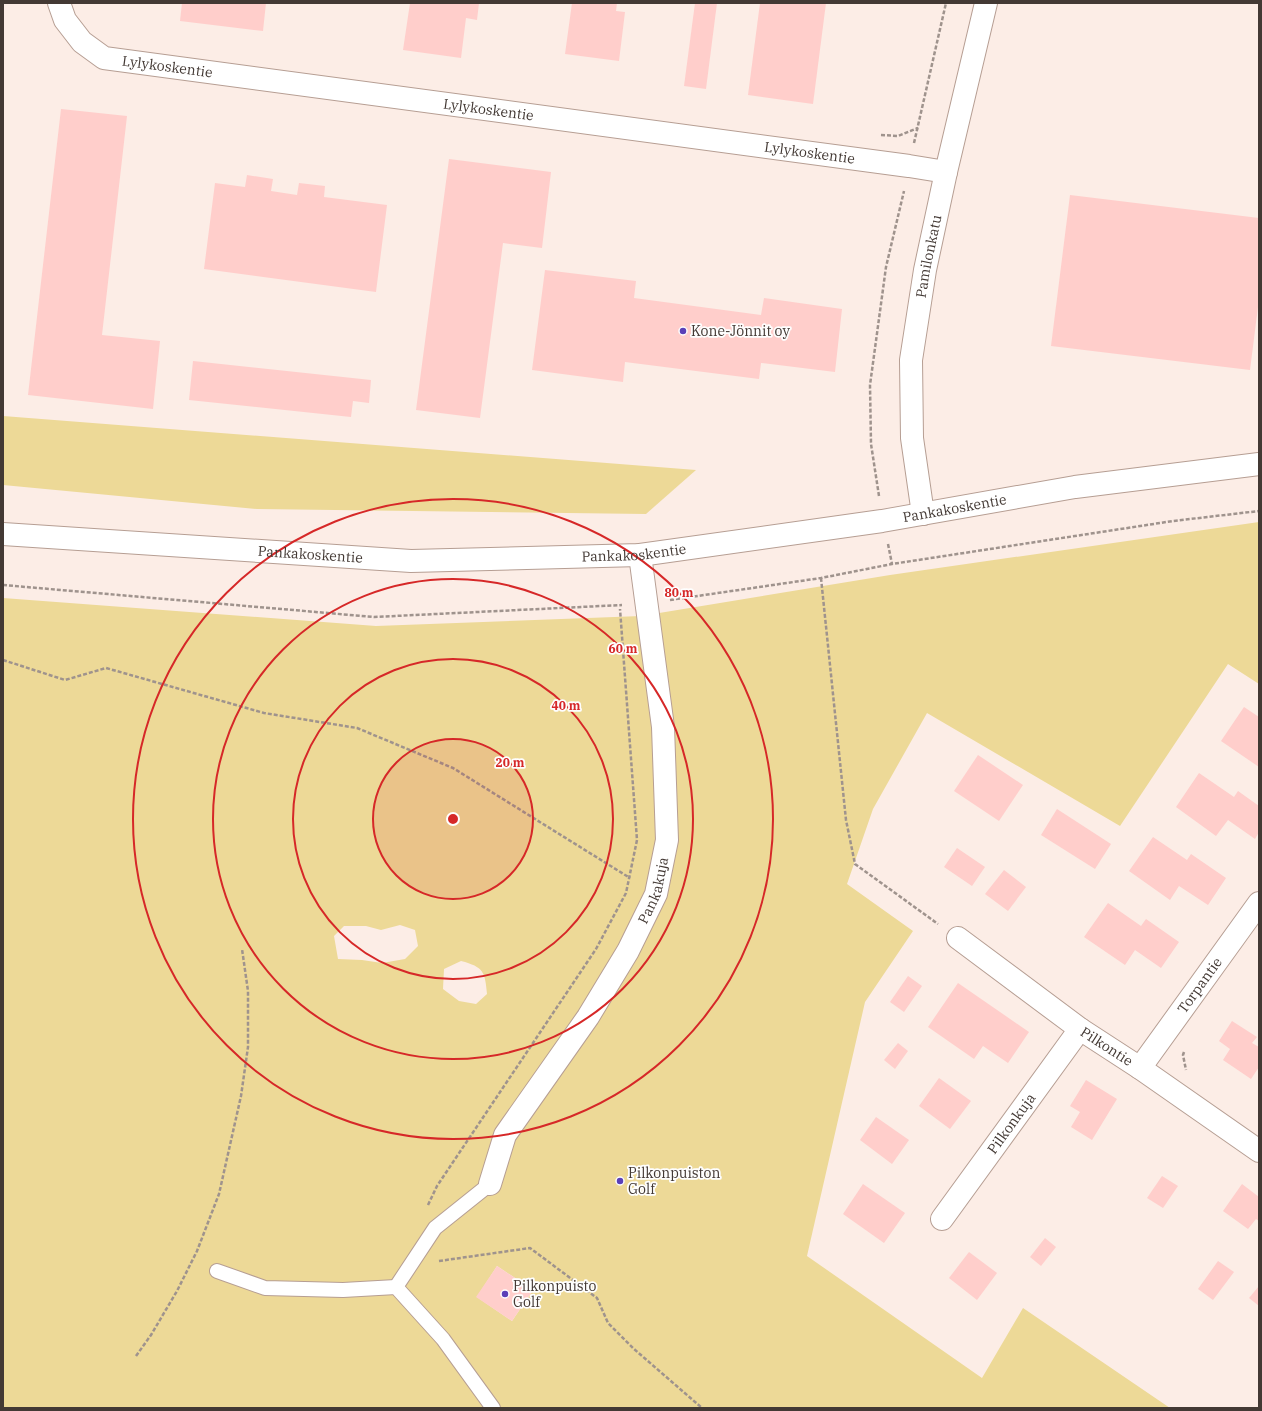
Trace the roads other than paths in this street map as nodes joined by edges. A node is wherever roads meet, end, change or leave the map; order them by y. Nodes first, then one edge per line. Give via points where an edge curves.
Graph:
1 (59, 3) edge
2 (986, 3) edge
3 (946, 172) junction
4 (1259, 464) edge
5 (923, 514) junction
6 (3, 534) edge
7 (640, 555) junction
8 (1259, 903) edge
9 (958, 938) road end
10 (1080, 1029) junction
11 (1140, 1068) junction
12 (1259, 1151) edge
13 (490, 1184) joint
14 (942, 1219) dead end
15 (217, 1271) dead end
16 (396, 1287) junction
17 (493, 1408) edge

1 - 3 street, Lylykoskentie via 65,20 82,42 104,58
2 - 3 street, Pamilonkatu
3 - 5 street, Pamilonkatu via 925,270 911,360 912,438
4 - 5 street, Pankakoskentie via 1075,487
5 - 7 street, Pankakoskentie
6 - 7 street, Pankakoskentie via 411,561
7 - 13 street, Pankakuja via 663,727 667,840 656,894 628,951 588,1017 505,1135
8 - 11 street, Torpantie
9 - 10 street, Pilkontie
10 - 11 street, Pilkontie
10 - 14 street, Pilkonkuja
11 - 12 street, Pilkontie
13 - 16 lane via 436,1228
15 - 16 lane via 265,1288 343,1290
16 - 17 lane via 444,1339

